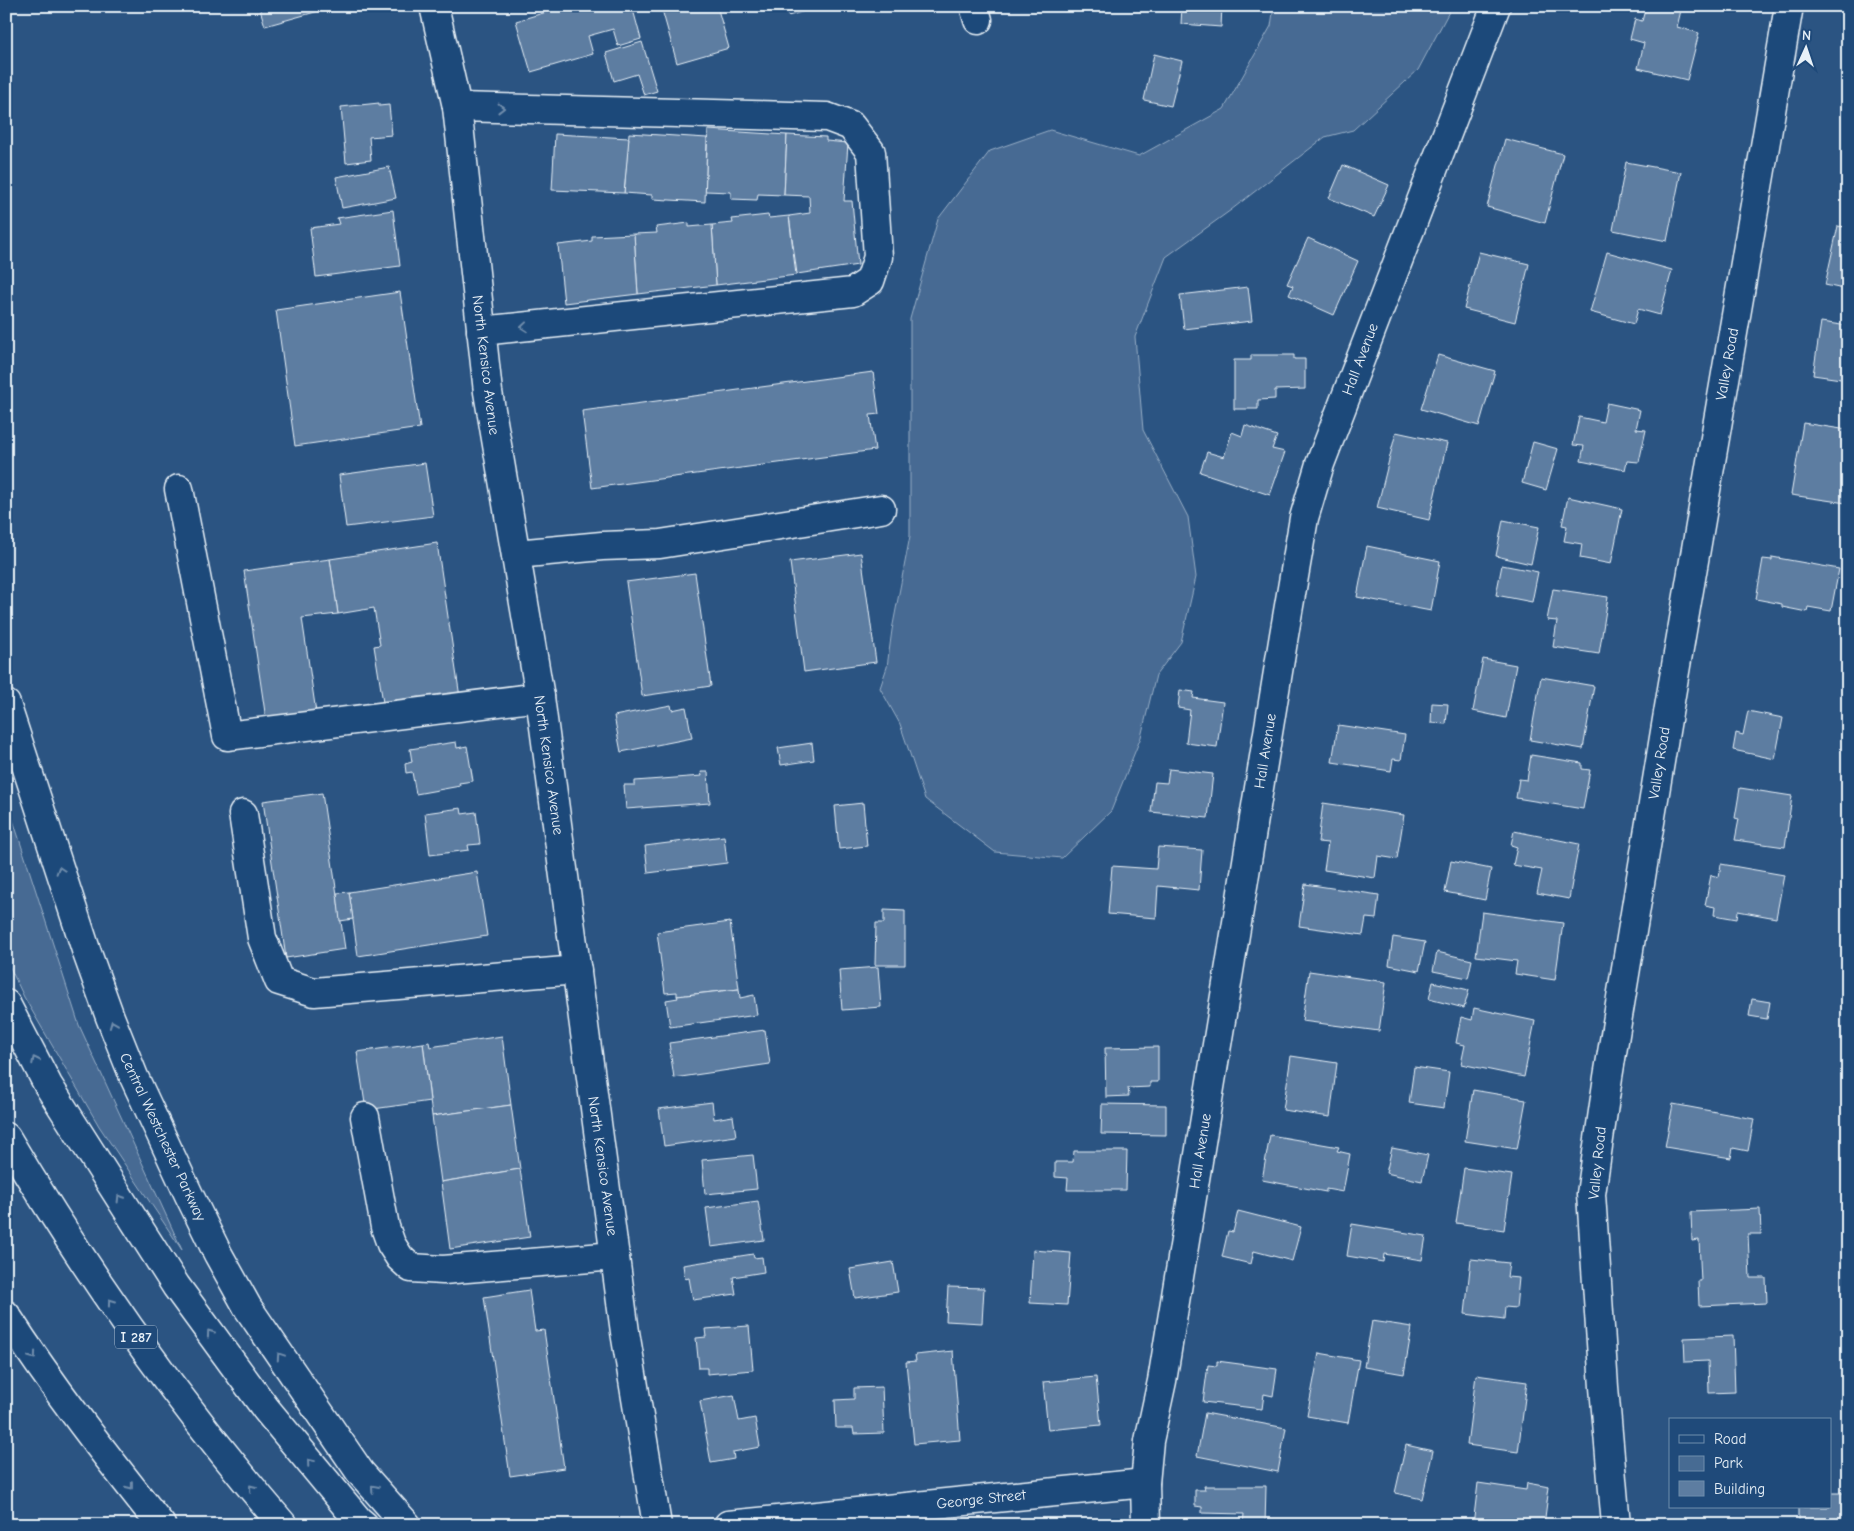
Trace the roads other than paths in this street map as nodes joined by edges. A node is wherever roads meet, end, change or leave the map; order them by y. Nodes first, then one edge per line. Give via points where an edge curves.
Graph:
1 (434, 6) edge
2 (1496, 6) edge
3 (1789, 6) edge
4 (457, 107) junction
5 (481, 331) junction
6 (178, 489) dead end
7 (881, 509) dead end
8 (516, 554) junction
9 (540, 697) junction
10 (6, 704) edge
11 (243, 814) dead end
12 (577, 970) junction
13 (6, 1004) edge
14 (365, 1117) dead end
15 (6, 1137) edge
16 (615, 1256) junction
17 (6, 1315) edge
18 (1145, 1483) junction
19 (161, 1525) edge
20 (283, 1525) edge
21 (364, 1525) edge
22 (407, 1525) edge
23 (657, 1525) edge
24 (728, 1525) edge
25 (1146, 1525) edge
26 (1616, 1525) edge

1 - 4 main road, North Kensico Avenue
2 - 18 main road, Hall Avenue via 1324,455 1304,518 1164,1371 1149,1441
3 - 26 main road, Valley Road via 1670,699 1591,1194
4 - 5 main road, North Kensico Avenue
4 -> 5 main road via 826,117 851,126 871,152 878,257 870,281 853,292
5 - 8 main road, North Kensico Avenue via 488,392
6 - 9 main road via 227,736
7 - 8 main road via 660,544
8 - 9 main road, North Kensico Avenue
9 - 12 main road, North Kensico Avenue
22 -> 10 main road, Central Westchester Parkway via 360,1472 248,1308 189,1195 134,1078 110,1017
11 - 12 main road via 262,938 279,981 314,992
12 - 16 main road, North Kensico Avenue
21 -> 13 main road via 266,1409 176,1286 48,1085
14 - 16 main road via 385,1228 400,1258 411,1268 443,1270
20 -> 15 main road, I 287 via 179,1396 109,1300
16 - 23 main road, North Kensico Avenue
17 -> 19 main road via 103,1453
18 - 24 main road, George Street
18 - 25 main road, Hall Avenue

